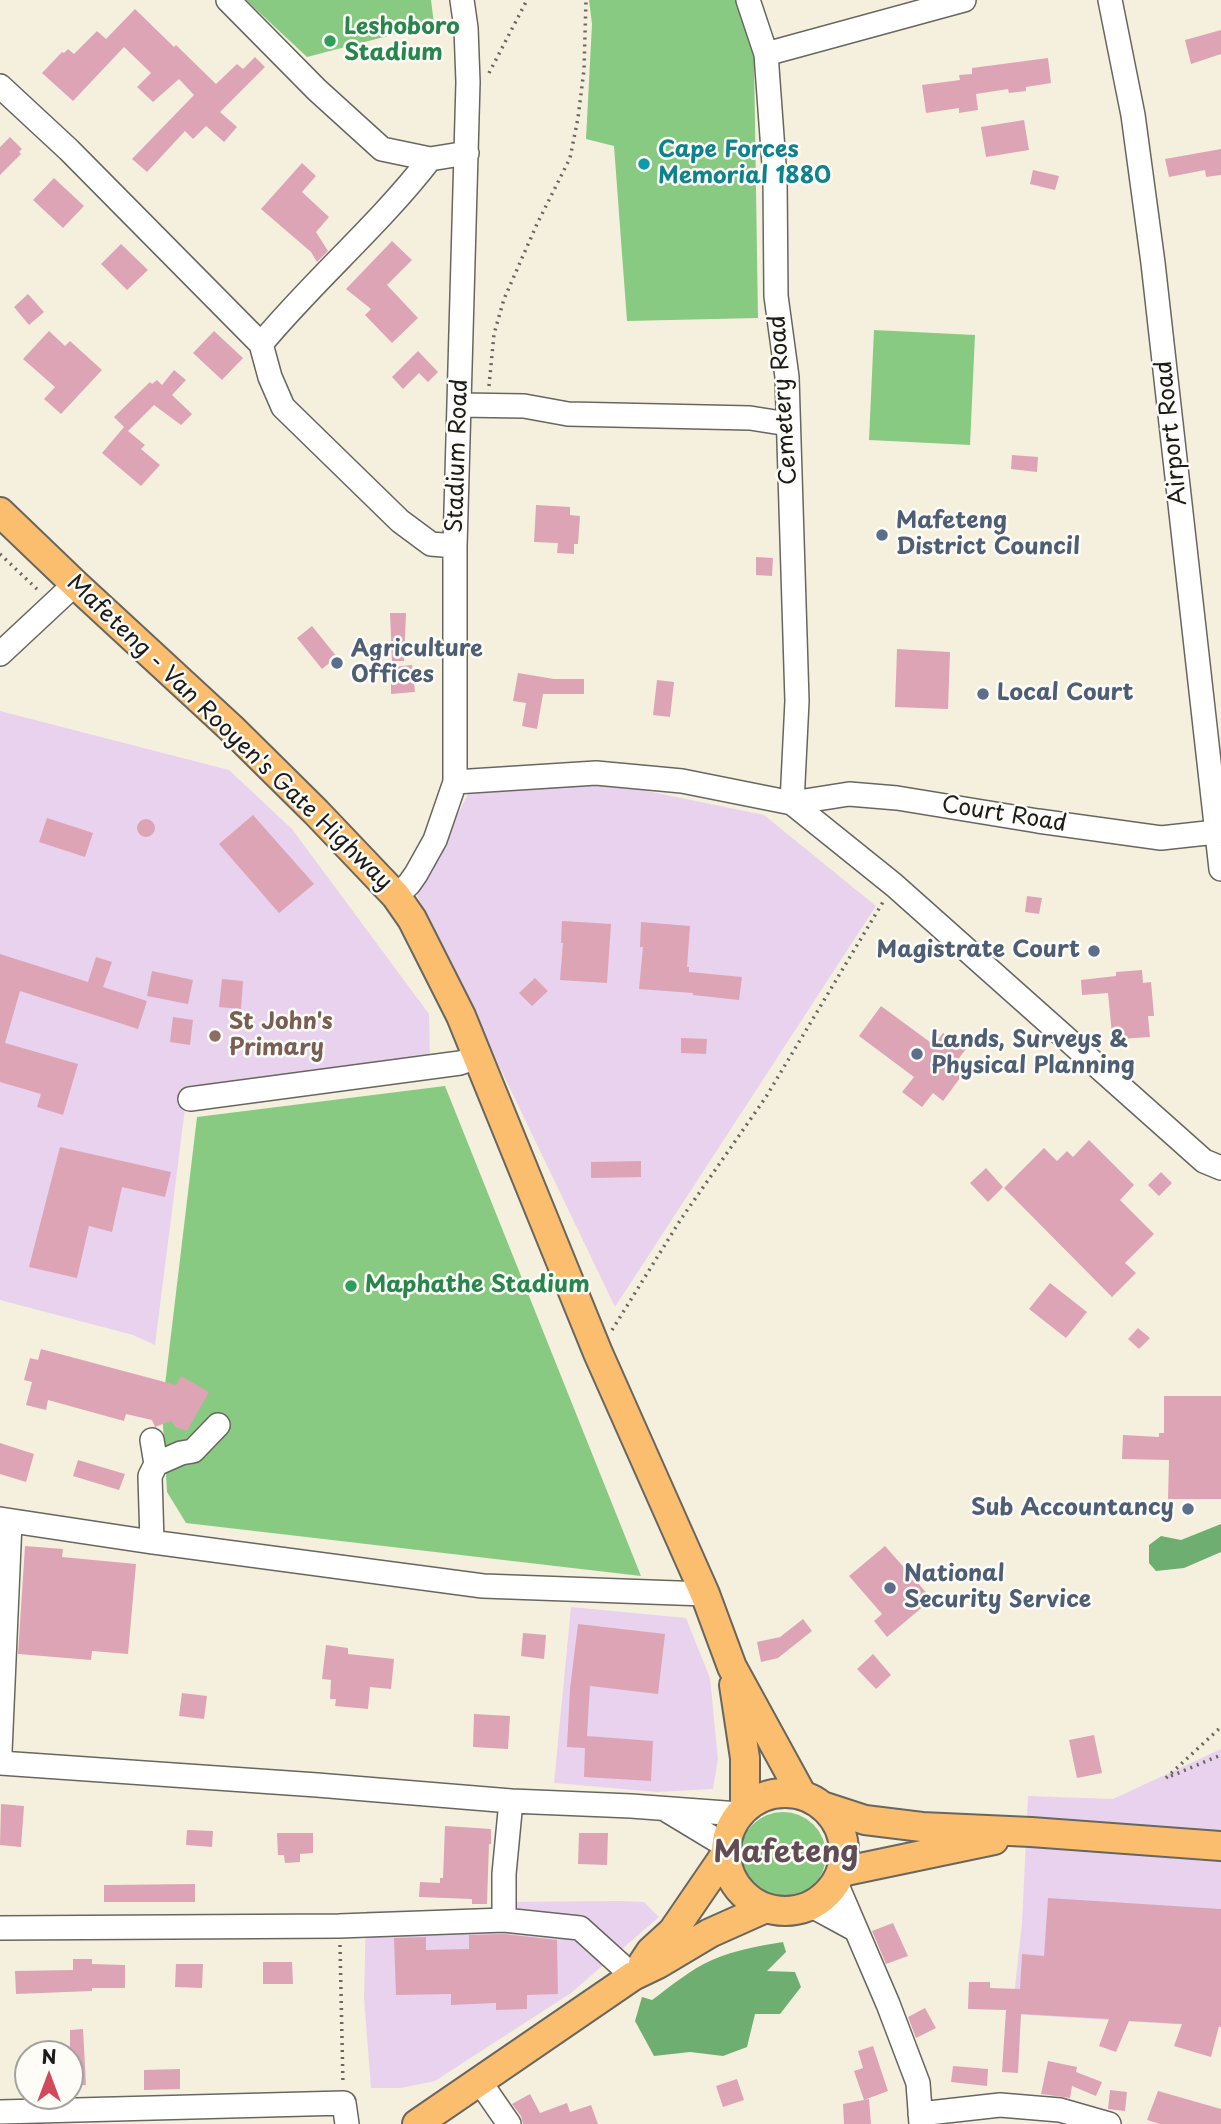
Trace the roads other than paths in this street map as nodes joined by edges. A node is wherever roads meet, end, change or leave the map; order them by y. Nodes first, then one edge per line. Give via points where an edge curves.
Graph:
1 (228, 0) edge
2 (462, 0) edge
3 (748, 0) edge
4 (964, 0) edge
5 (1110, 0) edge
6 (765, 54) junction
7 (0, 86) edge
8 (467, 153) junction
9 (430, 159) junction
10 (261, 344) junction
11 (460, 405) junction
12 (788, 424) junction
13 (0, 512) edge
14 (455, 546) junction
15 (75, 584) junction
16 (0, 654) edge
17 (1213, 739) edge
18 (455, 782) junction
19 (792, 803) junction
20 (1216, 832) junction
21 (1221, 869) edge
22 (396, 896) junction
23 (477, 1057) junction
24 (190, 1099) dead end
25 (1221, 1168) edge
26 (218, 1425) dead end
27 (152, 1440) dead end
28 (156, 1464) junction
29 (5, 1521) edge
30 (152, 1542) junction
31 (705, 1594) junction
32 (732, 1667) junction
33 (0, 1752) edge
34 (0, 1763) edge
35 (511, 1801) junction
36 (812, 1801) junction
37 (663, 1808) junction
38 (742, 1811) junction
39 (1031, 1832) junction
40 (1221, 1846) edge
41 (726, 1851) junction
42 (838, 1877) junction
43 (810, 1905) junction
44 (765, 1908) junction
45 (504, 1920) junction
46 (0, 1928) edge
47 (856, 1930) junction
48 (633, 1976) junction
49 (480, 2082) junction
50 (0, 2112) edge
51 (345, 2114) edge
52 (920, 2119) edge
53 (417, 2124) edge
54 (509, 2124) edge
55 (1109, 2124) edge

1 - 9 street via 382,149
2 - 8 street, Stadium Road
3 - 6 street, Cemetery Road
4 - 6 street
5 - 17 street, Airport Road via 1133,115
6 - 12 street, Cemetery Road via 775,178 776,296
7 - 10 street
8 - 9 street
8 - 11 street, Stadium Road
9 - 10 street
10 - 14 street via 284,407 400,521 431,544
11 - 12 street via 524,406 568,414 750,418
11 - 14 street, Stadium Road
12 - 19 street, Cemetery Road via 797,701
13 - 15 main road, Mafeteng - Van Rooyen's Gate Highway
14 - 18 street, Stadium Road
15 - 16 street
15 - 22 main road, Mafeteng - Van Rooyen's Gate Highway via 240,737
17 - 20 street, Airport Road
18 - 19 street via 596,773 682,782
18 - 22 street, Stadium Road via 435,840 416,874
19 - 20 street, Court Road via 849,794 1161,838
19 - 25 street via 894,885 1204,1161
20 - 21 street, Airport Road
22 - 23 main road, Mafeteng - Van Rooyen's Gate Highway via 437,966
23 - 24 street
23 - 31 main road, Mafeteng - Van Rooyen's Gate Highway via 598,1353
26 - 28 street via 193,1451
27 - 28 street
28 - 30 street via 150,1476
29 - 30 street
29 - 33 street
30 - 31 street via 483,1586
31 - 32 main road, Mafeteng - Van Rooyen's Gate Highway
32 - 36 main road, Mafeteng - Van Rooyen's Gate Highway
32 - 38 main road, Mafeteng - Van Rooyen's Gate Highway via 745,1758
34 - 35 street
35 - 37 street
35 - 45 street
36 - 38 main road via 782,1793 762,1797
36 - 39 main road via 865,1820
36 - 42 main road via 835,1820 842,1836 844,1854
37 - 38 street
37 - 41 street
38 - 41 main road via 729,1832
39 - 40 main road
39 - 42 main road
41 - 44 main road via 737,1888
41 - 48 main road via 673,1931
42 - 43 main road via 825,1896
42 - 47 street
43 - 44 main road via 796,1910
43 - 47 street
44 - 48 main road
45 - 46 street
45 - 48 street via 580,1928
47 - 52 street via 918,2083
48 - 49 main road
49 - 53 main road
49 - 54 street
50 - 51 street
52 - 55 street via 1000,2105 1060,2110

